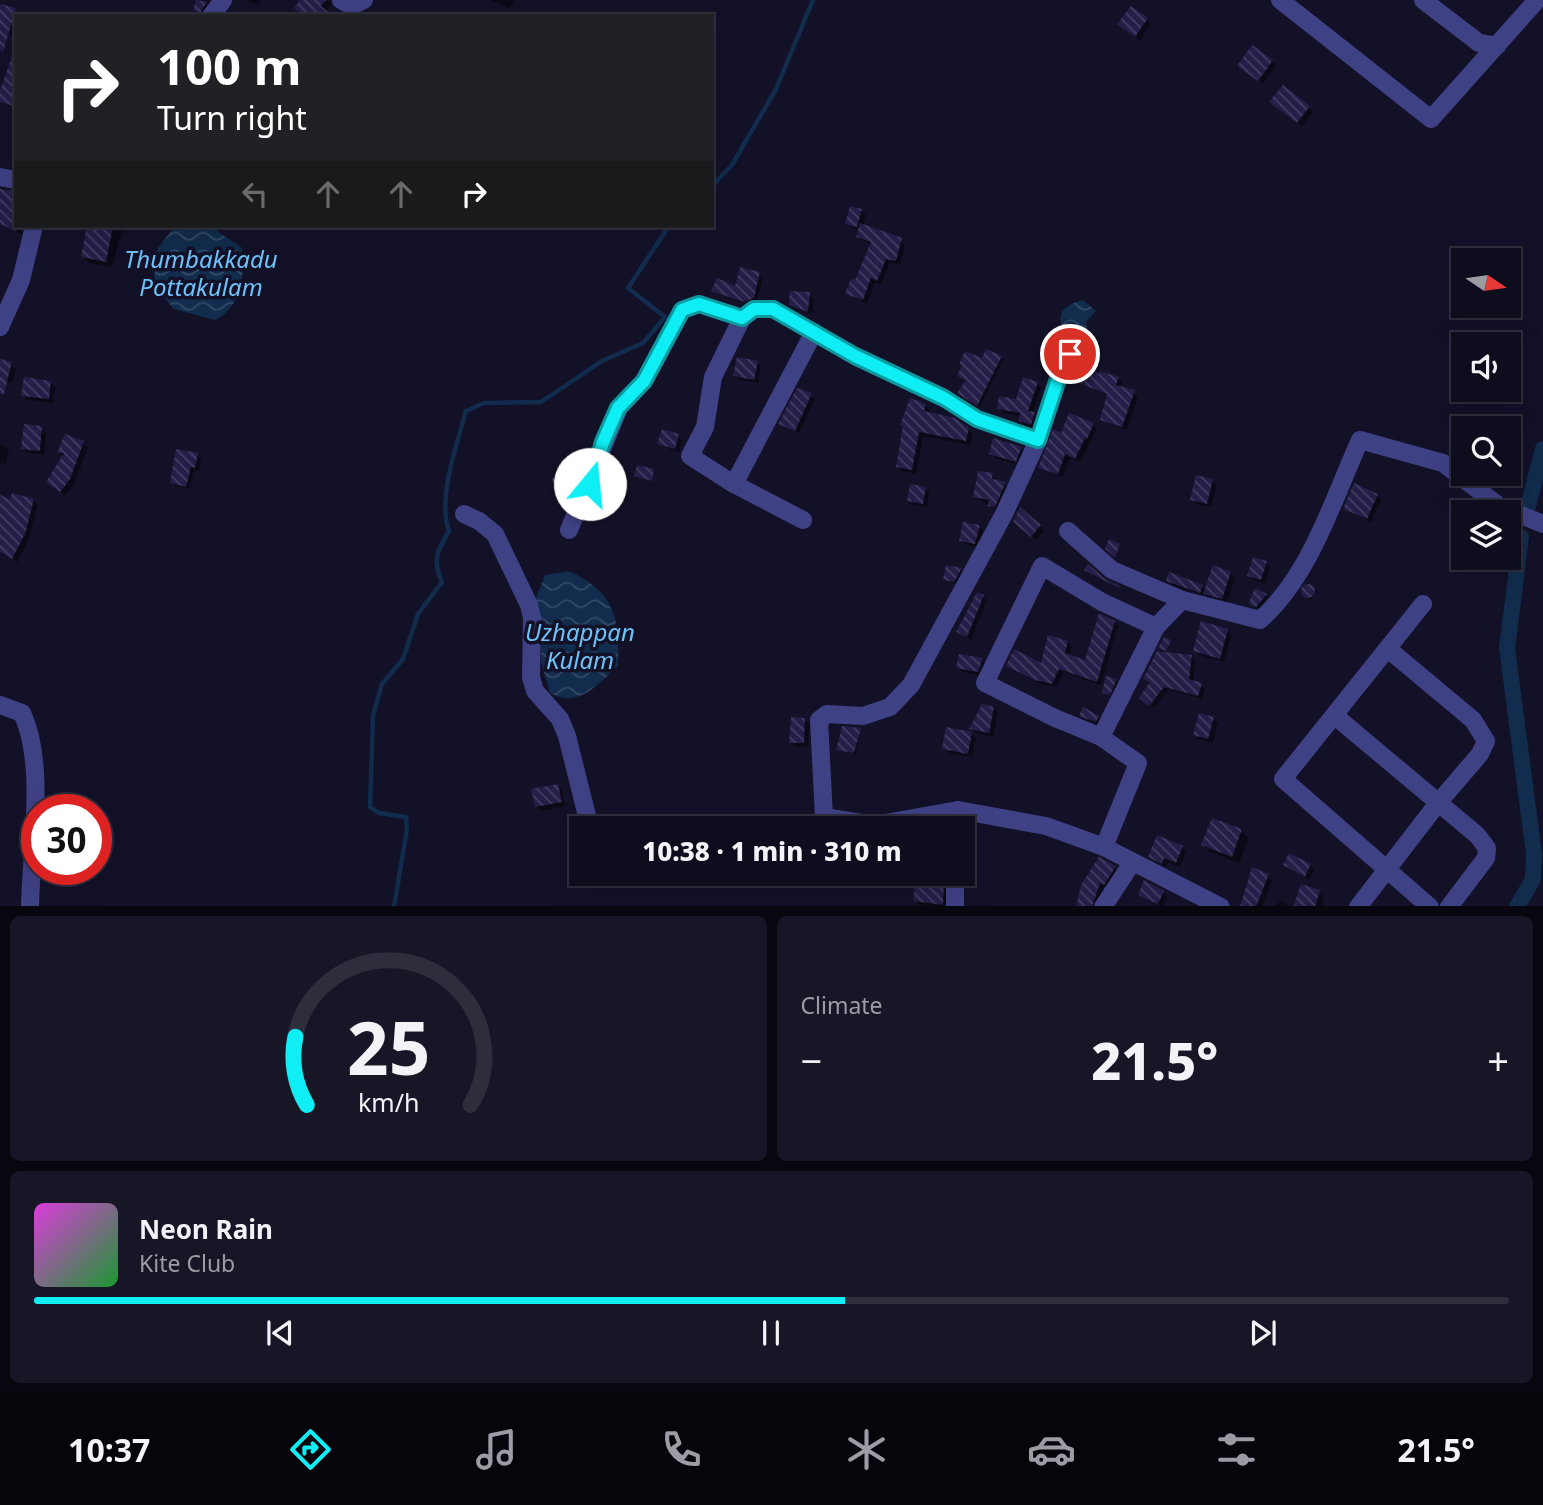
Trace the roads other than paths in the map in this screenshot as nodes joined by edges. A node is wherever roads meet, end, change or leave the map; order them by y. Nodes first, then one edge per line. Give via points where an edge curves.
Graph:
1 (341, 0) edge
2 (364, 0) edge
3 (1280, 0) edge
4 (1423, 0) edge
5 (1537, 0) edge
6 (1497, 46) junction
7 (34, 228) edge
8 (742, 318) junction
9 (0, 327) edge
10 (814, 332) junction
11 (1070, 354) dead end
12 (1038, 440) junction
13 (734, 484) junction
14 (464, 514) dead end
15 (803, 520) dead end
16 (1543, 524) edge
17 (569, 530) dead end
18 (1068, 531) dead end
19 (1182, 600) junction
20 (1423, 604) dead end
21 (1156, 627) junction
22 (1388, 649) junction
23 (0, 705) edge
24 (1335, 716) junction
25 (1101, 737) junction
26 (1438, 803) junction
27 (587, 816) edge
28 (819, 816) edge
29 (975, 820) edge
30 (1104, 847) junction
31 (1132, 863) junction
32 (1386, 869) junction
33 (955, 886) edge
34 (30, 906) edge
35 (955, 906) edge
36 (1103, 906) edge
37 (1221, 906) edge
38 (1358, 906) edge
39 (1430, 906) edge
40 (1449, 906) edge

1 - 2 street via 352,6
3 - 6 street via 1431,119
4 - 6 street via 1479,43
5 - 6 street
7 - 9 street via 21,280
8 - 10 street via 754,309 773,309
8 - 13 street via 713,377 705,427 690,456
8 - 17 street via 699,304 682,310 644,381 618,408
10 - 12 street via 977,419
10 - 13 street
11 - 12 street
12 - 28 street via 1004,514 911,685 890,707 863,716 827,713 819,720
13 - 15 street
14 - 27 street via 495,534 528,605 531,677 535,691 560,719 567,736
16 - 19 street via 1499,506 1443,463 1360,440 1304,563 1275,607 1260,620
18 - 19 street via 1112,570
19 - 21 street
20 - 22 street
21 - 25 street
21 - 25 street via 1042,566 1022,604 985,683
22 - 24 street
22 - 26 street via 1473,720 1486,741
23 - 34 street via 23,713 32,733 36,775
24 - 26 street
24 - 32 street via 1283,779
25 - 30 street via 1138,763
26 - 32 street
26 - 40 street via 1488,848 1486,858
29 - 30 street via 1046,826
30 - 31 street
31 - 36 street
31 - 37 street
32 - 38 street
32 - 39 street
33 - 35 street

